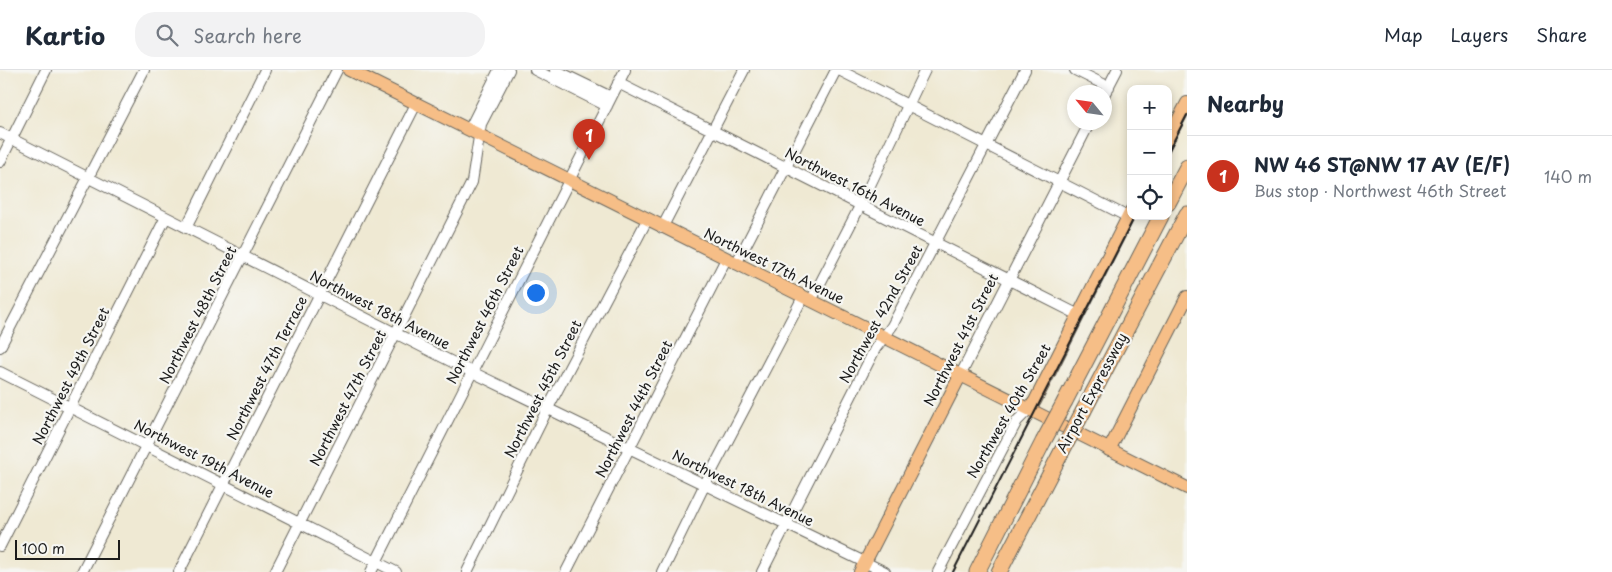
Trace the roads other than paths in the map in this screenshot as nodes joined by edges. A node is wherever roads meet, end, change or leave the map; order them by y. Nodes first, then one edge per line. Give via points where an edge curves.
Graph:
1 (46, 70) edge
2 (144, 70) edge
3 (265, 70) edge
4 (337, 70) edge
5 (349, 70) edge
6 (499, 70) edge
7 (509, 70) edge
8 (535, 70) edge
9 (625, 70) edge
10 (744, 70) edge
11 (838, 70) edge
12 (925, 70) edge
13 (1025, 70) edge
14 (1075, 70) edge
15 (1117, 70) edge
16 (558, 75) edge
17 (618, 83) junction
18 (1098, 85) edge
19 (1110, 85) edge
20 (492, 92) junction
21 (609, 101) junction
22 (1187, 103) edge
23 (416, 104) junction
24 (907, 105) junction
25 (1086, 130) edge
26 (712, 131) junction
27 (1172, 131) edge
28 (0, 133) edge
29 (474, 133) junction
30 (12, 139) junction
31 (985, 144) junction
32 (0, 162) edge
33 (1187, 167) edge
34 (787, 168) junction
35 (89, 178) junction
36 (568, 181) junction
37 (1058, 181) junction
38 (1172, 195) edge
39 (860, 206) junction
40 (1127, 213) edge
41 (1187, 214) edge
42 (166, 217) junction
43 (1127, 218) edge
44 (647, 220) junction
45 (1159, 220) edge
46 (186, 228) junction
47 (662, 228) junction
48 (935, 244) junction
49 (244, 256) junction
50 (731, 262) junction
51 (1008, 280) junction
52 (319, 295) junction
53 (1187, 297) edge
54 (807, 299) junction
55 (1079, 315) junction
56 (396, 334) junction
57 (884, 337) junction
58 (0, 347) edge
59 (0, 372) edge
60 (472, 372) junction
61 (960, 376) junction
62 (70, 408) junction
63 (548, 408) junction
64 (1029, 409) junction
65 (146, 446) junction
66 (630, 448) junction
67 (1109, 450) junction
68 (223, 484) junction
69 (705, 484) junction
70 (1187, 488) edge
71 (300, 523) junction
72 (786, 524) junction
73 (0, 546) edge
74 (376, 562) junction
75 (862, 567) edge
76 (82, 572) edge
77 (179, 572) edge
78 (275, 572) edge
79 (371, 572) edge
80 (396, 572) edge
81 (467, 572) edge
82 (566, 572) edge
83 (662, 572) edge
84 (762, 572) edge
85 (885, 572) edge
86 (938, 572) edge
87 (977, 572) edge
88 (999, 572) edge

1 - 30 street
2 - 35 street
3 - 46 street
4 - 49 street, Northwest 48th Street
5 - 23 main road, Northwest 17th Avenue
6 - 20 street, Northwest 47th Street
7 - 20 street, Northwest 47th Street
8 - 16 street
9 - 17 street, Northwest 46th Street
10 - 26 street
11 - 24 street
11 - 34 street, Northwest 44th Street
12 - 24 street
13 - 31 street, Northwest 42nd Street
14 - 18 street
15 - 19 street
16 - 21 street
17 - 21 street, Northwest 46th Street
17 - 26 street, Northwest 16th Avenue
20 - 29 street, Northwest 47th Street via 481,124
21 - 36 street, Northwest 46th Street
22 - 27 main road
23 - 29 main road, Northwest 17th Avenue
23 - 52 street, Northwest 47th Terrace
24 - 31 street
24 - 39 street
25 - 37 street, Northwest 41st Street
26 - 34 street, Northwest 16th Avenue
26 - 47 street
28 - 30 street, Northwest 18th Avenue
29 - 36 main road, Northwest 17th Avenue
29 - 56 street, Northwest 47th Street via 472,182
30 - 32 street
30 - 35 street, Northwest 18th Avenue
31 - 37 street
31 - 48 street, Northwest 42nd Street
33 - 38 highway
34 - 39 street, Northwest 16th Avenue
34 - 50 street, Northwest 44th Street
35 - 42 street, Northwest 18th Avenue
35 - 58 street
36 - 44 main road, Northwest 17th Avenue
36 - 60 street, Northwest 46th Street
37 - 40 street
37 - 51 street, Northwest 41st Street
39 - 48 street, Northwest 16th Avenue
39 - 54 street
41 - 88 highway, Airport Expressway, bridge
42 - 46 street, Northwest 18th Avenue
42 - 62 street, Northwest 49th Street
43 - 55 main road, Northwest 40th Street
44 - 47 main road, Northwest 17th Avenue
44 - 63 street, Northwest 45th Street
45 - 87 highway, Airport Expressway, bridge
46 - 49 street, Northwest 18th Avenue
47 - 50 main road, Northwest 17th Avenue
48 - 51 street, Northwest 16th Avenue
48 - 57 street, Northwest 42nd Street
49 - 52 street, Northwest 18th Avenue
49 - 65 street, Northwest 48th Street
50 - 54 main road, Northwest 17th Avenue
50 - 66 street, Northwest 44th Street
51 - 55 street, Northwest 16th Avenue
51 - 61 street, Northwest 41st Street
52 - 56 street, Northwest 18th Avenue
52 - 68 street, Northwest 47th Terrace
53 - 67 main road
54 - 57 main road, Northwest 17th Avenue
54 - 69 street
55 - 64 main road, Northwest 40th Street
56 - 60 street, Northwest 18th Avenue
56 - 71 street, Northwest 47th Street
57 - 61 main road, Northwest 17th Avenue
57 - 72 street, Northwest 42nd Street
59 - 62 street, Northwest 19th Avenue
60 - 63 street, Northwest 18th Avenue
60 - 74 street, Northwest 46th Street
61 - 64 main road, Northwest 17th Avenue
61 - 75 main road, Northwest 41st Street
62 - 65 street, Northwest 19th Avenue
62 - 73 street, Northwest 49th Street
63 - 66 street, Northwest 18th Avenue
63 - 81 street, Northwest 45th Street
64 - 67 main road, Northwest 17th Avenue
64 - 86 street, Northwest 40th Street via 1017,421
65 - 68 street, Northwest 19th Avenue
65 - 76 street, Northwest 48th Street
66 - 69 street, Northwest 18th Avenue
66 - 82 street, Northwest 44th Street
67 - 70 main road, Northwest 17th Avenue
68 - 71 street, Northwest 19th Avenue
68 - 77 street
69 - 72 street, Northwest 18th Avenue
69 - 83 street
71 - 74 street, Northwest 19th Avenue
71 - 78 street, Northwest 47th Street
72 - 75 street, Northwest 18th Avenue
72 - 84 street, Northwest 42nd Street
74 - 79 street, Northwest 46th Street
74 - 80 street, Northwest 19th Avenue
75 - 85 street, Northwest 18th Avenue

